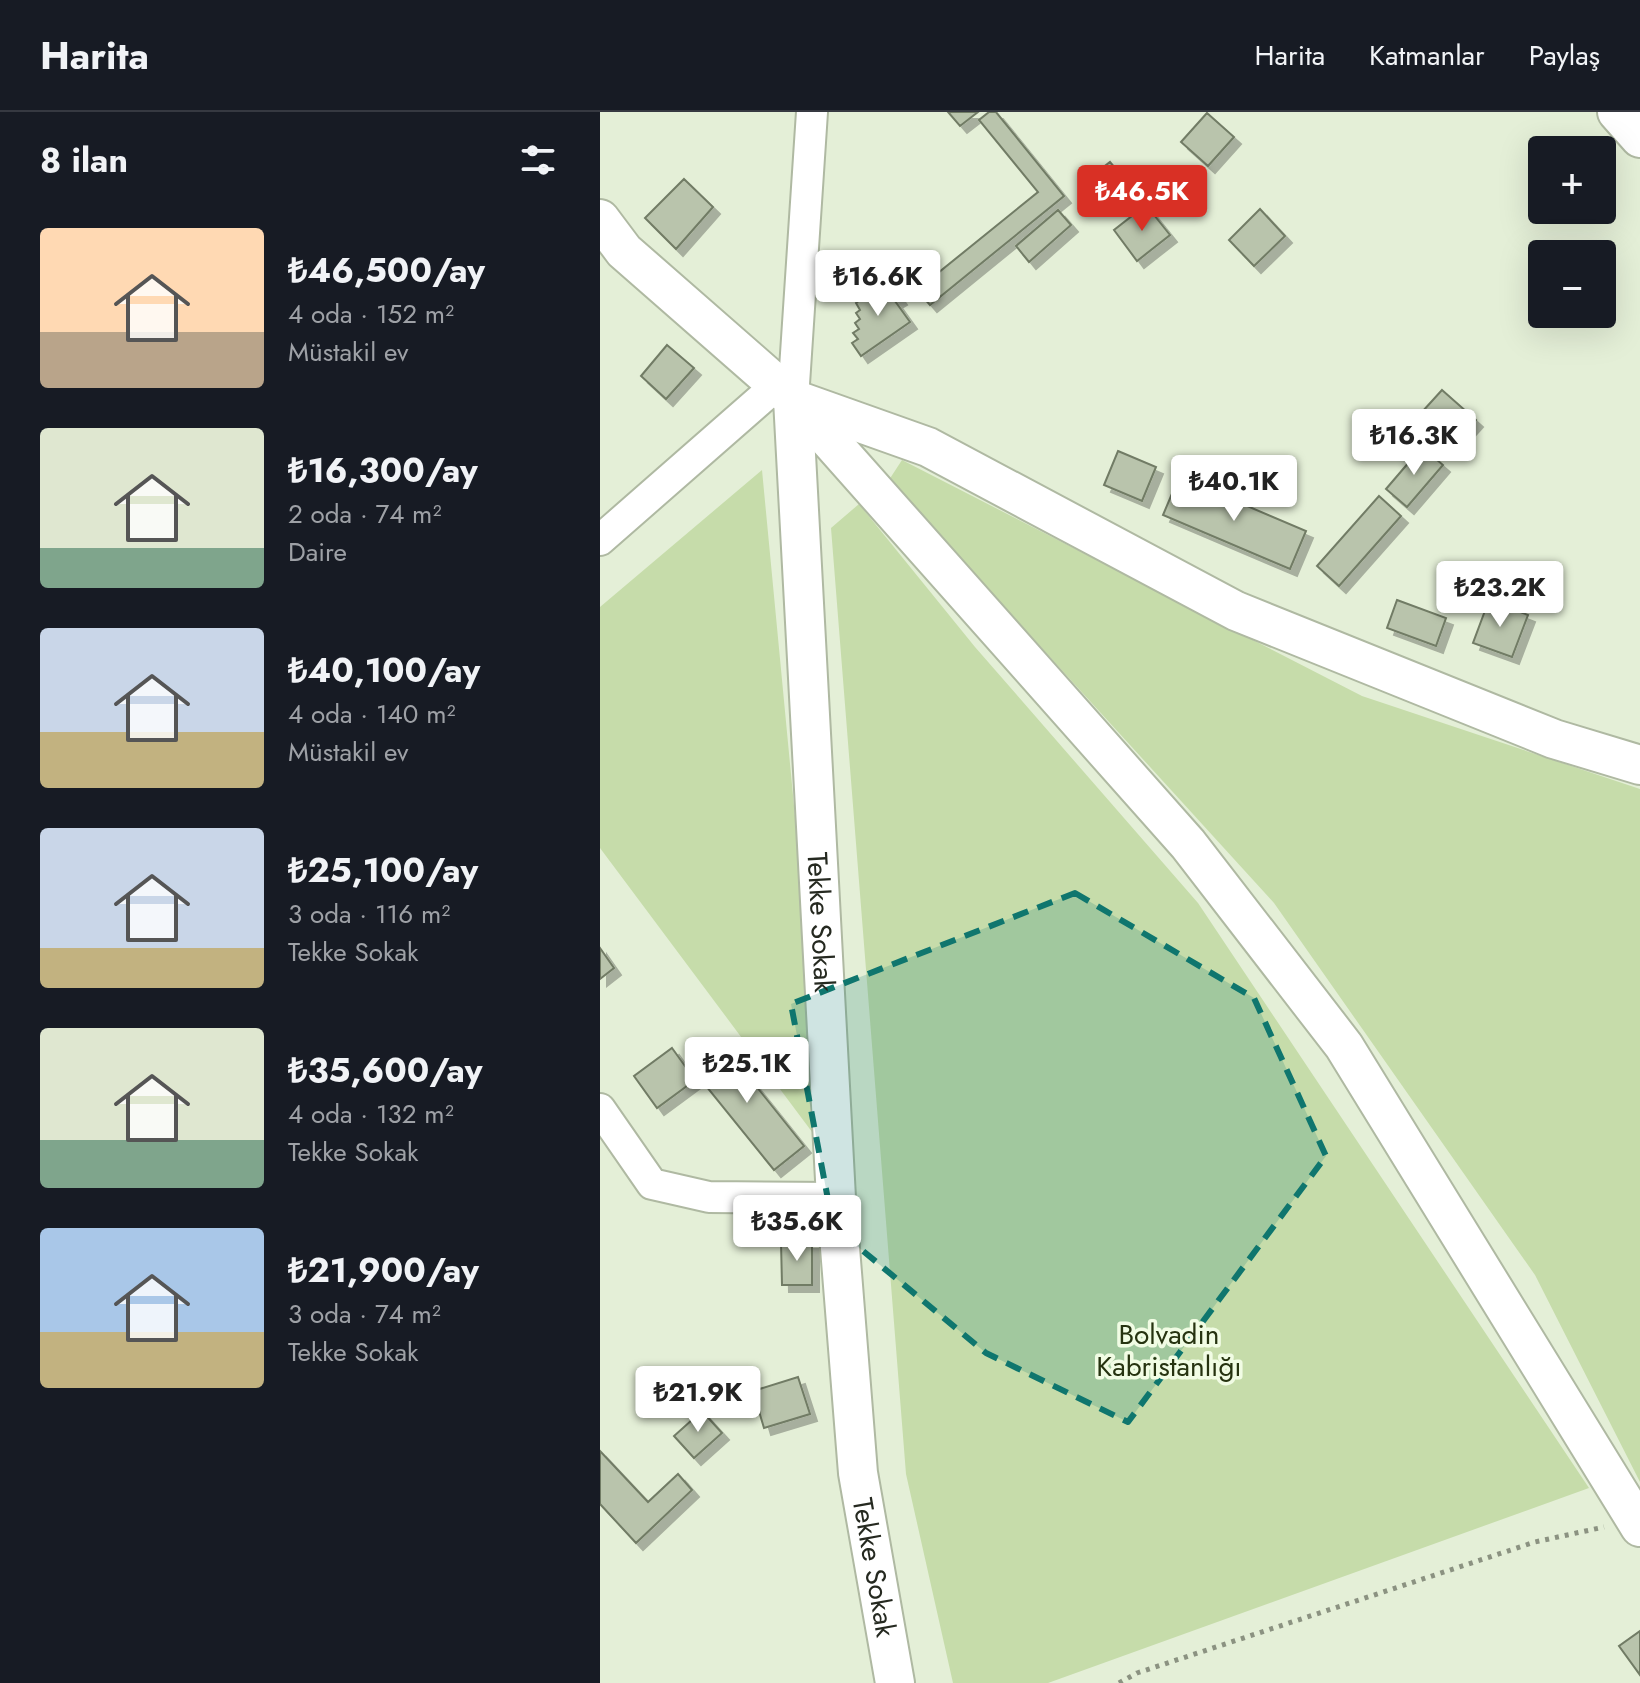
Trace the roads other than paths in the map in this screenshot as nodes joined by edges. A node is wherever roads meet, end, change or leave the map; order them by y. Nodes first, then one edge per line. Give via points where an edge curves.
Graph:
1 (812, 112) edge
2 (1617, 112) edge
3 (1640, 138) edge
4 (600, 219) edge
5 (785, 392) junction
6 (600, 540) edge
7 (1640, 765) edge
8 (600, 1109) edge
9 (836, 1198) junction
10 (1639, 1522) edge
11 (895, 1683) edge

1 - 5 street
2 - 3 street
4 - 5 street via 624,251
5 - 6 street
5 - 7 street via 928,447 1236,611 1554,739
5 - 9 street, Tekke Sokak
5 - 10 street via 1188,844 1344,1046
8 - 9 street via 652,1184 709,1197
9 - 11 street, Tekke Sokak via 858,1473

